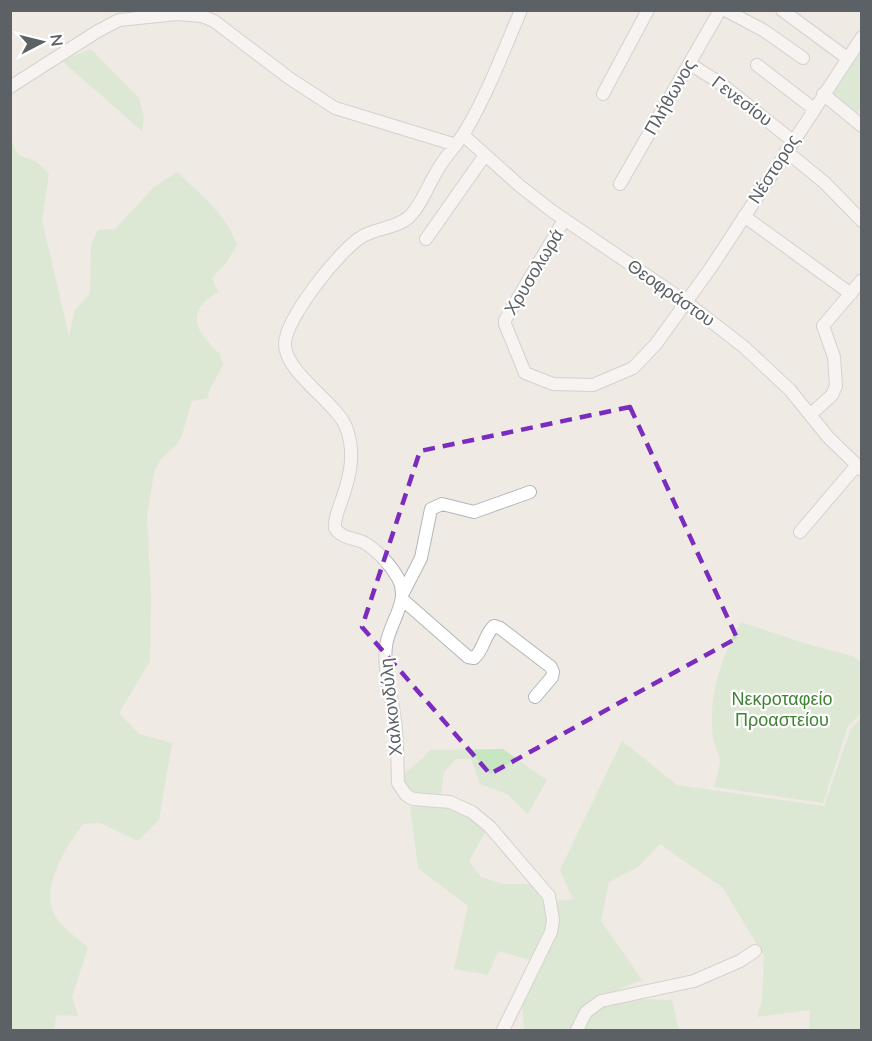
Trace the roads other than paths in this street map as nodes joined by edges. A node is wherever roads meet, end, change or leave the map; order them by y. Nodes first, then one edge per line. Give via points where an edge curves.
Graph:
1 (521, 10) edge
2 (648, 10) edge
3 (720, 10) edge
4 (725, 10) edge
5 (782, 10) edge
6 (861, 37) edge
7 (803, 58) dead end
8 (847, 58) junction
9 (690, 64) junction
10 (757, 65) dead end
11 (10, 87) edge
12 (603, 94) dead end
13 (823, 94) junction
14 (813, 109) junction
15 (859, 120) edge
16 (459, 140) junction
17 (789, 146) junction
18 (485, 155) junction
19 (620, 184) dead end
20 (744, 216) junction
21 (564, 220) junction
22 (861, 221) edge
23 (426, 239) dead end
24 (861, 280) edge
25 (851, 294) junction
26 (686, 302) junction
27 (810, 415) junction
28 (859, 467) edge
29 (530, 492) dead end
30 (800, 532) dead end
31 (403, 597) junction
32 (535, 697) dead end
33 (755, 951) dead end
34 (503, 1030) edge
35 (577, 1030) edge

1 - 16 street via 476,112
2 - 12 street
3 - 9 street, Πλήθωνος
4 - 7 street
5 - 8 street
6 - 8 street, Νέστορος
8 - 13 street, Νέστορος
9 - 17 street, Γενεσίου via 720,82
9 - 19 street, Πλήθωνος
10 - 14 street
11 - 16 street via 119,20 190,14 214,21 335,108
13 - 14 street, Νέστορος
13 - 15 street
14 - 17 street, Νέστορος
16 - 18 street, Θεοφράστου
16 - 31 street via 409,217 361,236 321,279 293,318 285,342 292,362 340,416 348,434 352,461 335,528 380,556 397,576
17 - 20 street, Νέστορος
17 - 22 street, Γενεσίου
18 - 21 street, Θεοφράστου
18 - 23 street
20 - 25 street
20 - 26 street, Νέστορος
21 - 26 street, Θεοφράστου
21 - 26 street, Χρυσολωρά via 505,320 525,373 553,384 593,385 633,368
24 - 25 street
25 - 27 street via 823,326 834,357 836,387
26 - 27 street, Θεοφράστου via 744,347 790,390
27 - 28 street, Θεοφράστου
28 - 30 street
29 - 31 street, Χαλκονδύλη via 474,512 442,504 431,509 421,558
31 - 32 street via 468,657 479,654 489,630 494,626 500,628 554,672
31 - 34 street, Χαλκονδύλη via 386,650 398,783 412,799 450,802 481,818 549,896 552,908 546,946
33 - 35 street via 694,981 601,1001 586,1012

